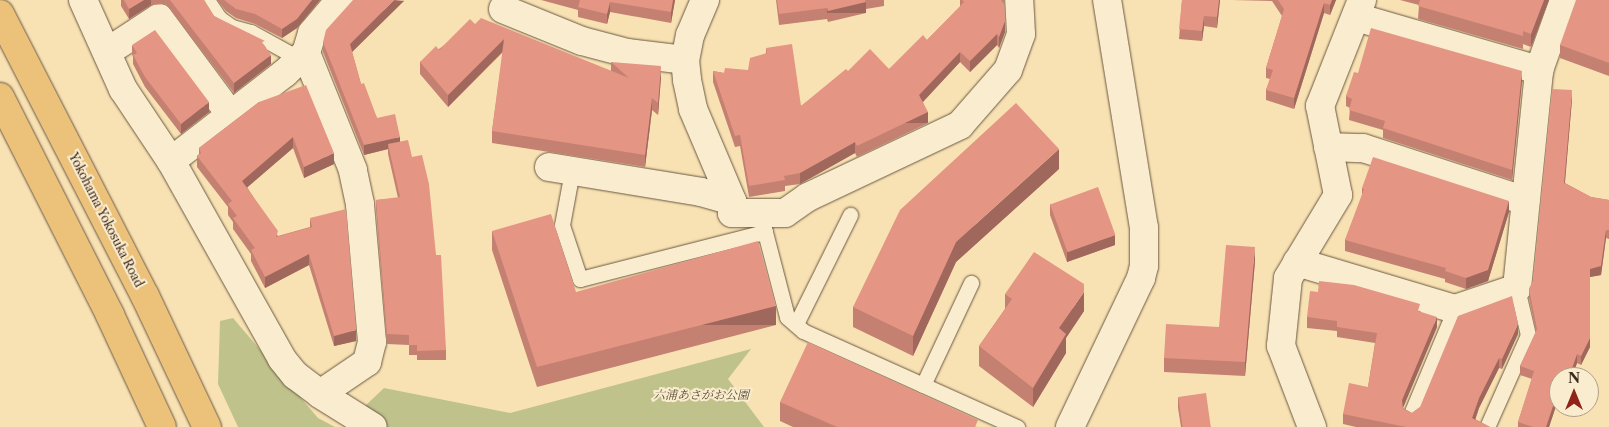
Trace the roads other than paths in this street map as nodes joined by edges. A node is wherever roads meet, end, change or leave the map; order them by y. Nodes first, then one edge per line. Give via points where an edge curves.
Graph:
1 (83, 0) edge
2 (207, 0) edge
3 (340, 0) edge
4 (705, 0) edge
5 (1019, 0) edge
6 (1108, 0) edge
7 (1564, 0) edge
8 (1359, 8) edge
9 (503, 9) dead end
10 (0, 14) edge
11 (107, 52) junction
12 (303, 56) junction
13 (685, 60) junction
14 (1539, 70) junction
15 (0, 97) edge
16 (230, 114) junction
17 (1328, 147) junction
18 (171, 161) junction
19 (560, 169) joint
20 (732, 201) junction
21 (1526, 201) junction
22 (850, 215) dead end
23 (763, 222) junction
24 (1297, 262) junction
25 (971, 283) dead end
26 (1517, 288) junction
27 (1455, 309) junction
28 (796, 324) junction
29 (923, 384) junction
30 (320, 394) junction
31 (1411, 414) edge
32 (158, 417) edge
33 (207, 427) edge
34 (373, 427) edge
35 (1017, 427) edge
36 (1070, 427) edge
37 (1311, 427) edge
38 (1487, 427) edge

1 - 11 street
2 - 12 lane via 219,18 232,27 251,32
3 - 12 street via 312,33
4 - 13 street via 690,35
5 - 23 street via 1021,34 1008,70 990,95 960,125 808,197 785,213
6 - 36 street via 1144,228 1144,266
7 - 14 street
8 - 14 street
8 - 17 street via 1320,106
9 - 13 street via 582,41 627,53
10 - 33 highway, Yokohama Yokosuka Road via 145,296
11 - 16 street via 159,18
11 - 18 street via 123,89
12 - 16 street
12 - 30 street via 353,170 360,204 372,342 367,362
13 - 20 street via 694,109
14 - 21 street
15 - 32 highway
16 - 18 street
17 - 21 street via 1363,148
17 - 24 street via 1338,195
18 - 30 street via 282,359 295,375
19 - 20 street via 701,192
19 - 23 lane via 562,225 580,279
20 - 23 street via 732,214
21 - 26 street
22 - 28 lane
23 - 28 lane via 787,316
24 - 27 street
24 - 37 street via 1288,278 1281,346
25 - 29 lane
26 - 27 street
26 - 38 lane via 1528,334
27 - 31 lane
28 - 29 lane via 804,331
29 - 35 lane
30 - 34 street

